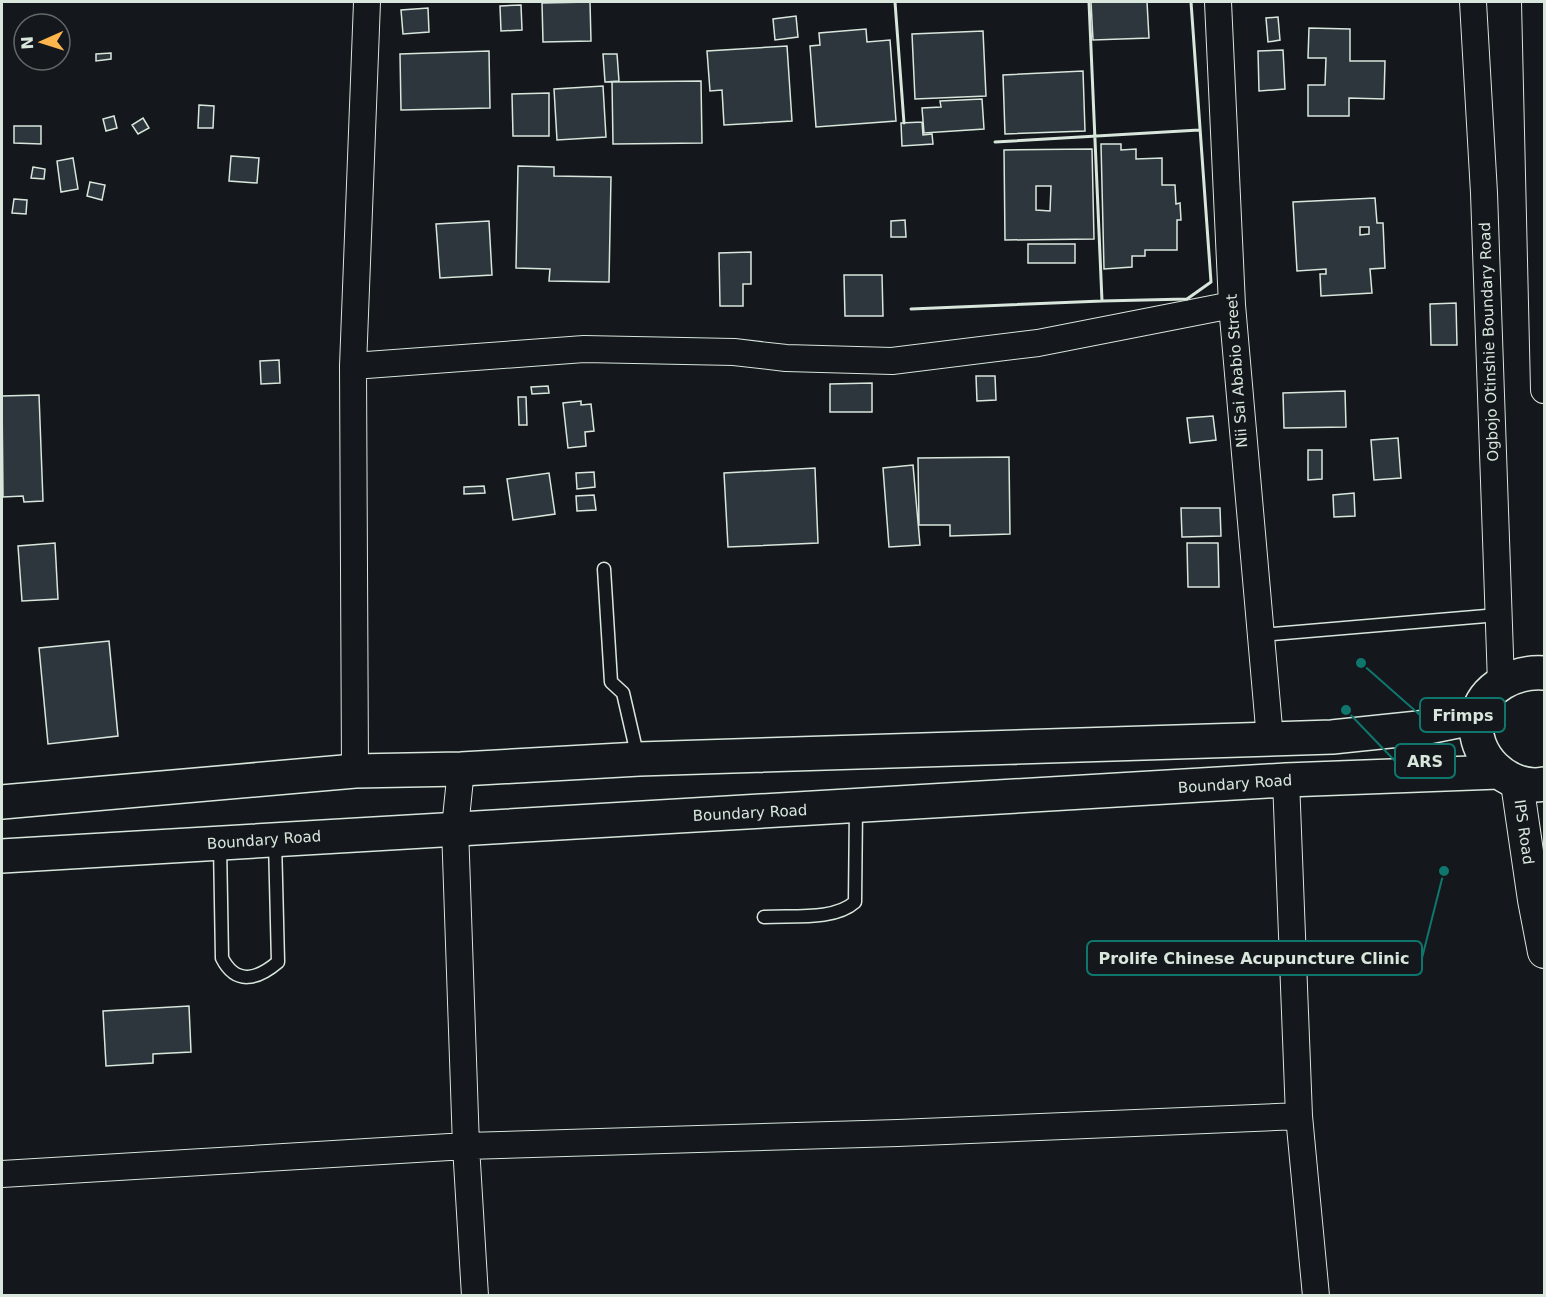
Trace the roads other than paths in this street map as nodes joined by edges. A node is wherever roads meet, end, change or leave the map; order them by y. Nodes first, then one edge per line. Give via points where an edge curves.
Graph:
1 (367, 2) edge
2 (1218, 2) edge
3 (1473, 2) edge
4 (1536, 14) edge
5 (1232, 305) junction
6 (353, 366) junction
7 (1545, 390) edge
8 (604, 569) dead end
9 (1498, 615) junction
10 (1260, 635) junction
11 (1545, 673) edge
12 (1501, 683) junction
13 (1477, 717) junction
14 (1270, 740) junction
15 (639, 759) junction
16 (461, 769) junction
17 (355, 771) junction
18 (1520, 779) edge
19 (1286, 780) junction
20 (2, 802) edge
21 (856, 807) junction
22 (455, 828) junction
23 (275, 839) junction
24 (220, 843) junction
25 (2, 856) edge
26 (764, 917) dead end
27 (1545, 952) edge
28 (1299, 1116) junction
29 (465, 1146) junction
30 (2, 1174) edge
31 (475, 1296) edge
32 (1316, 1296) edge

1 - 6 street
2 - 5 street, Nii Sai Ababio Street
3 - 9 street, Ogbojo Otinshie Boundary Road via 1484,193
4 - 7 street
5 - 6 street via 1038,343 892,361 584,349
5 - 10 street, Nii Sai Ababio Street
6 - 17 street
8 - 15 lane via 611,682 623,693
9 - 10 lane
9 - 12 street, Ogbojo Otinshie Boundary Road
10 - 14 street, Nii Sai Ababio Street
11 - 12 main road via 1515,675
12 - 13 main road
13 - 14 main road via 1428,727
13 - 18 main road via 1487,760
14 - 15 main road
15 - 16 main road
16 - 17 main road
16 - 22 street
17 - 20 main road
18 - 19 main road, Boundary Road
18 - 27 street, IPS Road via 1534,900
19 - 21 main road, Boundary Road
19 - 28 street
21 - 22 main road, Boundary Road
21 - 26 lane via 855,902 846,910 829,914
22 - 23 main road, Boundary Road
22 - 29 street
23 - 24 main road, Boundary Road
23 - 24 lane via 278,962 262,975 241,976 228,968 222,958
24 - 25 main road, Boundary Road
28 - 29 street
28 - 32 street
29 - 30 street
29 - 31 street

